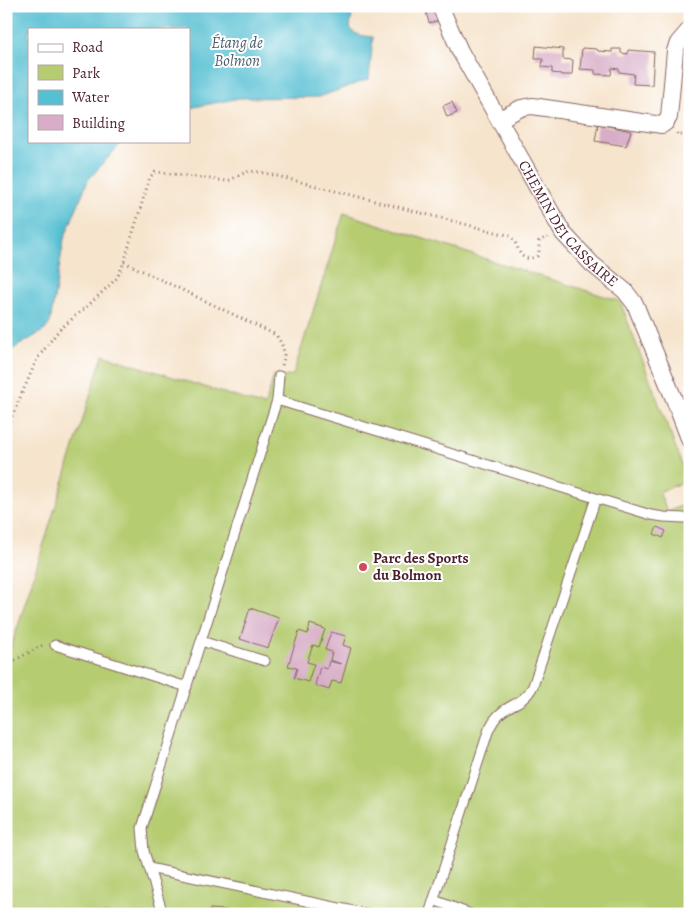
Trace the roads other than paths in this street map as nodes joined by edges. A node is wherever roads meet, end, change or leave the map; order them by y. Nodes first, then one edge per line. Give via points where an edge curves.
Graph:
1 (440, 6) edge
2 (690, 29) edge
3 (500, 120) junction
4 (279, 376) road end
5 (682, 398) edge
6 (277, 400) junction
7 (690, 441) edge
8 (596, 498) junction
9 (684, 518) dead end
10 (201, 640) junction
11 (55, 645) road end
12 (265, 661) dead end
13 (187, 687) junction
14 (149, 868) junction
15 (434, 900) junction
16 (163, 914) edge
17 (368, 914) edge
18 (429, 914) edge
19 (470, 914) edge

1 - 3 street, CHEMIN DEI CASSAIRE via 460,51
2 - 3 street via 675,51 669,118 662,124 532,106 521,108
3 - 5 street, CHEMIN DEI CASSAIRE via 563,233 592,264 625,290 635,304
4 - 6 lane
5 - 7 street, CHEMIN DEI CASSAIRE
6 - 8 lane
6 - 10 lane
8 - 9 lane via 651,515
8 - 15 lane via 534,686 522,701 495,718 489,729
10 - 12 lane
10 - 13 lane
11 - 13 lane
13 - 14 lane via 142,828
14 - 16 lane
14 - 17 lane
15 - 18 lane
15 - 19 lane

